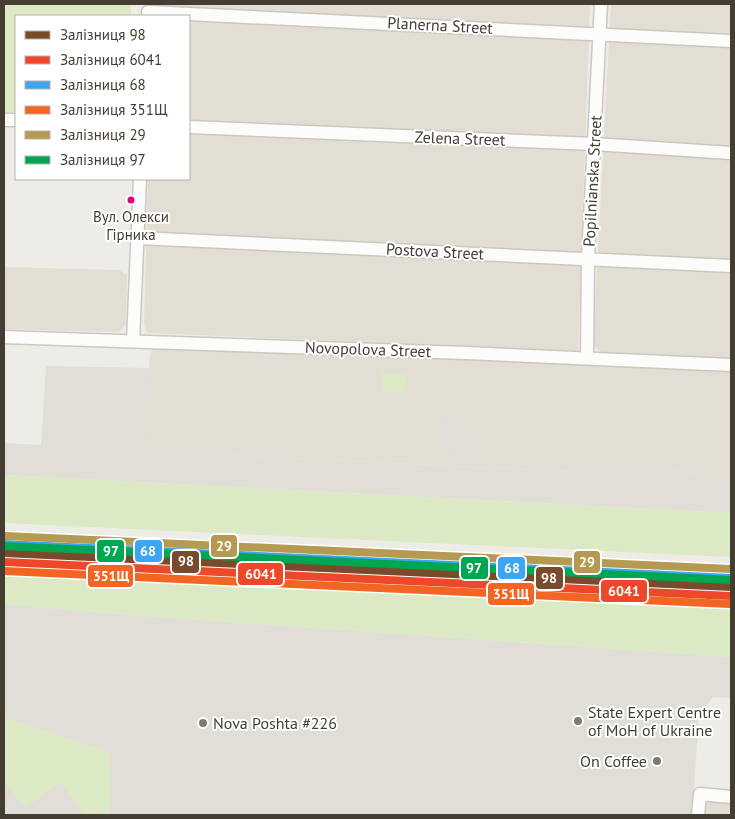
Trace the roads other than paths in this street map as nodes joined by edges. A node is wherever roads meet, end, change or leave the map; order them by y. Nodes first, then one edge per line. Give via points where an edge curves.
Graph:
1 (601, 4) edge
2 (148, 11) edge
3 (599, 32) junction
4 (731, 41) edge
5 (190, 127) edge
6 (594, 144) junction
7 (731, 153) edge
8 (140, 180) edge
9 (138, 238) junction
10 (588, 258) junction
11 (731, 266) edge
12 (4, 336) edge
13 (133, 341) junction
14 (587, 358) junction
15 (731, 365) edge
16 (731, 797) edge
17 (698, 815) edge

1 - 3 street, Popilnianska Street
2 - 3 street, Planerna Street
3 - 4 street, Planerna Street
3 - 6 street, Popilnianska Street
5 - 6 street, Zelena Street
6 - 7 street, Zelena Street
6 - 10 street, Popilnianska Street
8 - 9 street
9 - 10 street, Postova Street
9 - 13 street
10 - 11 street, Postova Street
10 - 14 street, Popilnianska Street
12 - 13 street, Novopolova Street
13 - 14 street, Novopolova Street
14 - 15 street, Novopolova Street
16 - 17 street via 700,794

